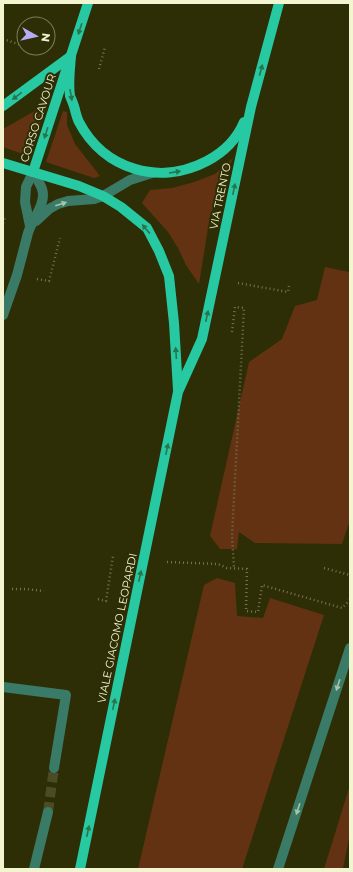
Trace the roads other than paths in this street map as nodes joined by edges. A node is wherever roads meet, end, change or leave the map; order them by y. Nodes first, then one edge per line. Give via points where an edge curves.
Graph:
1 (88, 3) edge
2 (279, 3) edge
3 (71, 56) junction
4 (3, 106) edge
5 (251, 107) junction
6 (3, 164) edge
7 (33, 172) junction
8 (152, 173) junction
9 (103, 196) junction
10 (30, 226) junction
11 (3, 316) edge
12 (178, 392) junction
13 (350, 648) edge
14 (3, 687) edge
15 (54, 768) tunnel mouth
16 (48, 812) tunnel mouth
17 (34, 869) edge
18 (80, 869) edge
19 (278, 869) edge

1 -> 3 main road, CORSO CAVOUR
5 -> 2 main road, VIA TRENTO
3 -> 4 main road
3 -> 7 main road, CORSO CAVOUR
3 -> 8 main road via 70,95 78,121 90,139 114,160
8 -> 5 main road via 186,170 215,157 240,131
12 -> 5 main road, VIA TRENTO via 202,339
6 - 7 main road
7 - 9 main road
7 - 10 street via 26,187 25,202
7 - 10 street via 44,195
8 - 9 street via 130,180
10 -> 9 street via 58,204
12 -> 9 main road via 169,276 160,251 147,228
10 - 11 street
18 -> 12 main road, VIALE GIACOMO LEOPARDI
13 -> 19 street
14 - 15 street via 66,695
16 - 17 street

